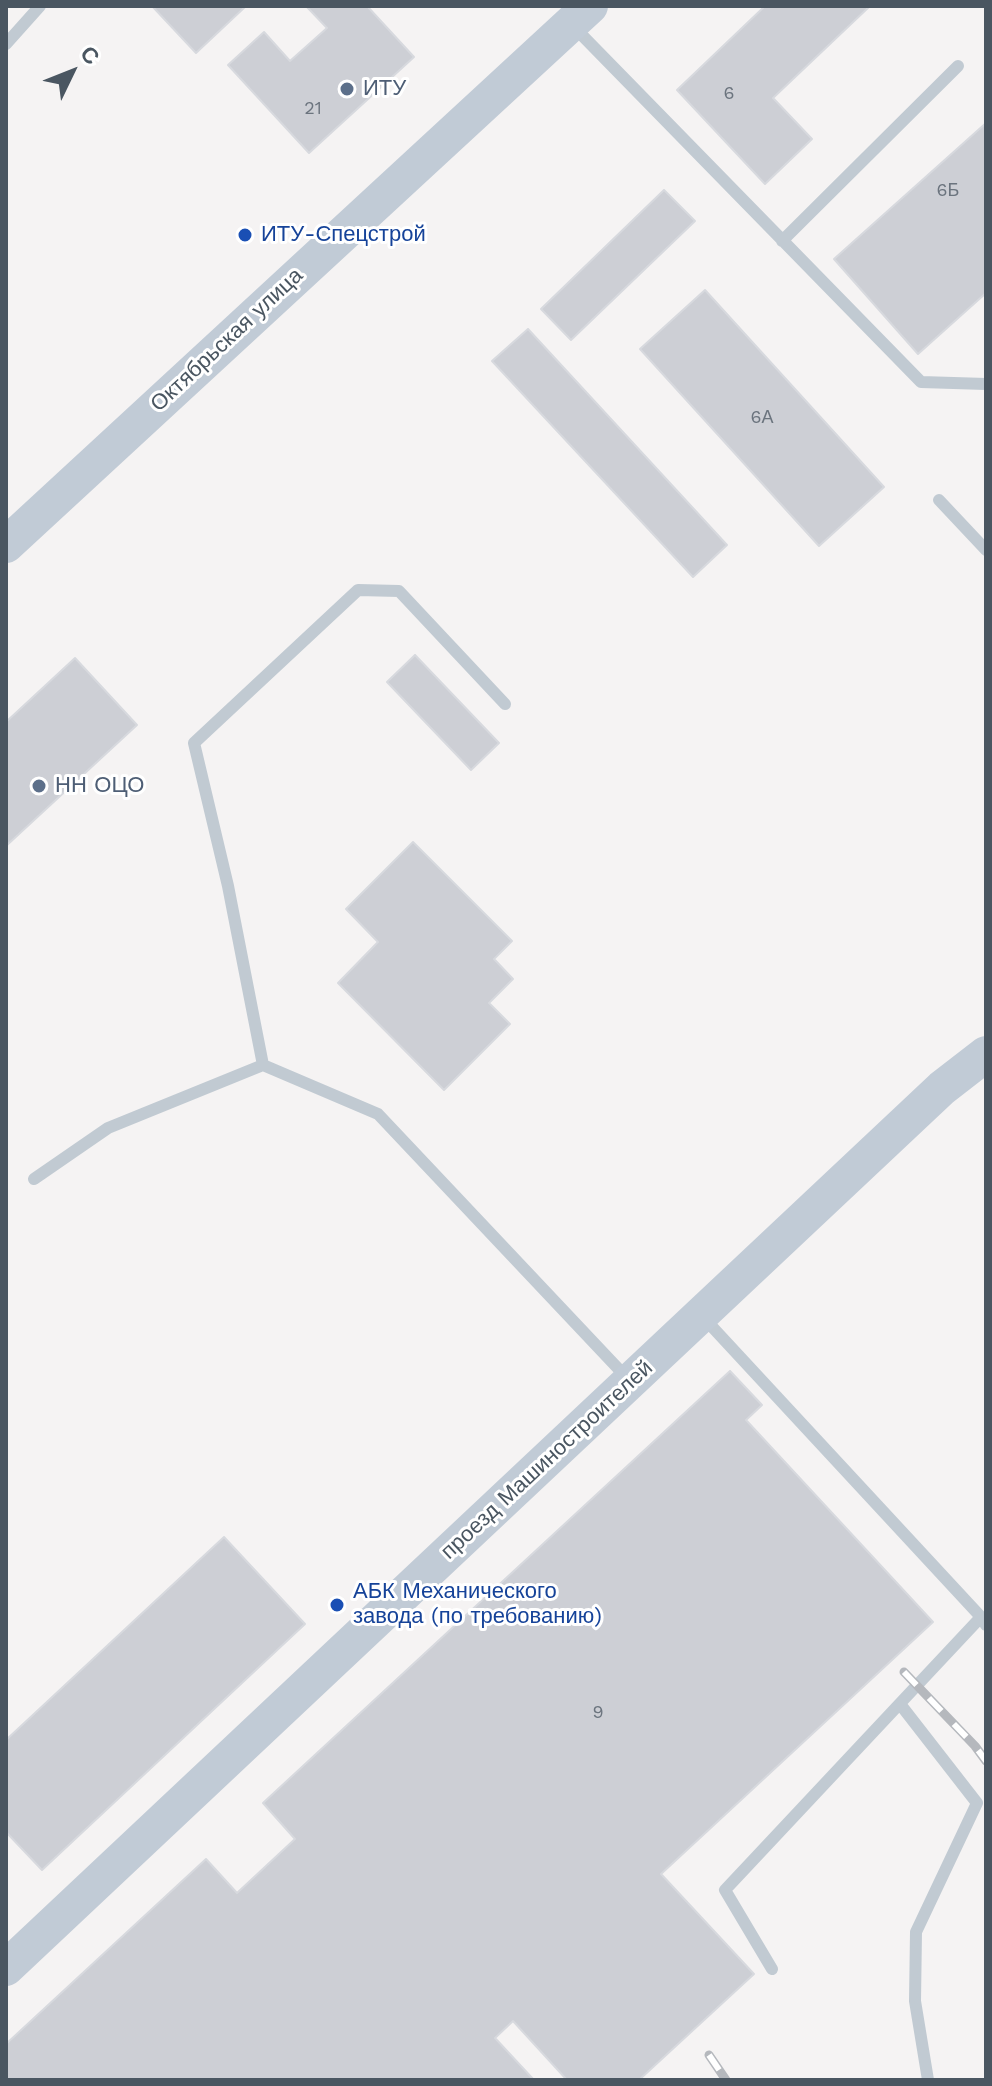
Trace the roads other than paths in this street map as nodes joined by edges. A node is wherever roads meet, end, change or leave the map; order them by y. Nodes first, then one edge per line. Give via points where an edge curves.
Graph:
1 (40, 6) edge
2 (581, 15) edge
3 (6, 44) edge
4 (958, 66) dead end
5 (782, 241) junction
6 (986, 384) edge
7 (939, 500) dead end
8 (8, 538) edge
9 (986, 550) edge
10 (505, 704) dead end
11 (986, 1054) edge
12 (263, 1065) junction
13 (34, 1179) dead end
14 (701, 1314) junction
15 (630, 1381) junction
16 (984, 1621) edge
17 (900, 1704) junction
18 (6, 1968) edge
19 (772, 1969) dead end
20 (928, 2080) edge

1 - 3 lane
2 - 5 lane
2 - 8 street, Октябрьская улица
4 - 5 lane
5 - 6 lane via 921,382
7 - 9 lane
10 - 12 lane via 399,591 358,590 194,743
11 - 14 street, проезд Машиностроителей via 942,1088
12 - 13 lane via 108,1128
12 - 15 lane via 378,1114
14 - 15 street, проезд Машиностроителей
14 - 16 lane
15 - 18 street, проезд Машиностроителей
16 - 17 lane
17 - 19 lane via 725,1890
17 - 20 lane via 977,1803 916,1932 915,2001

